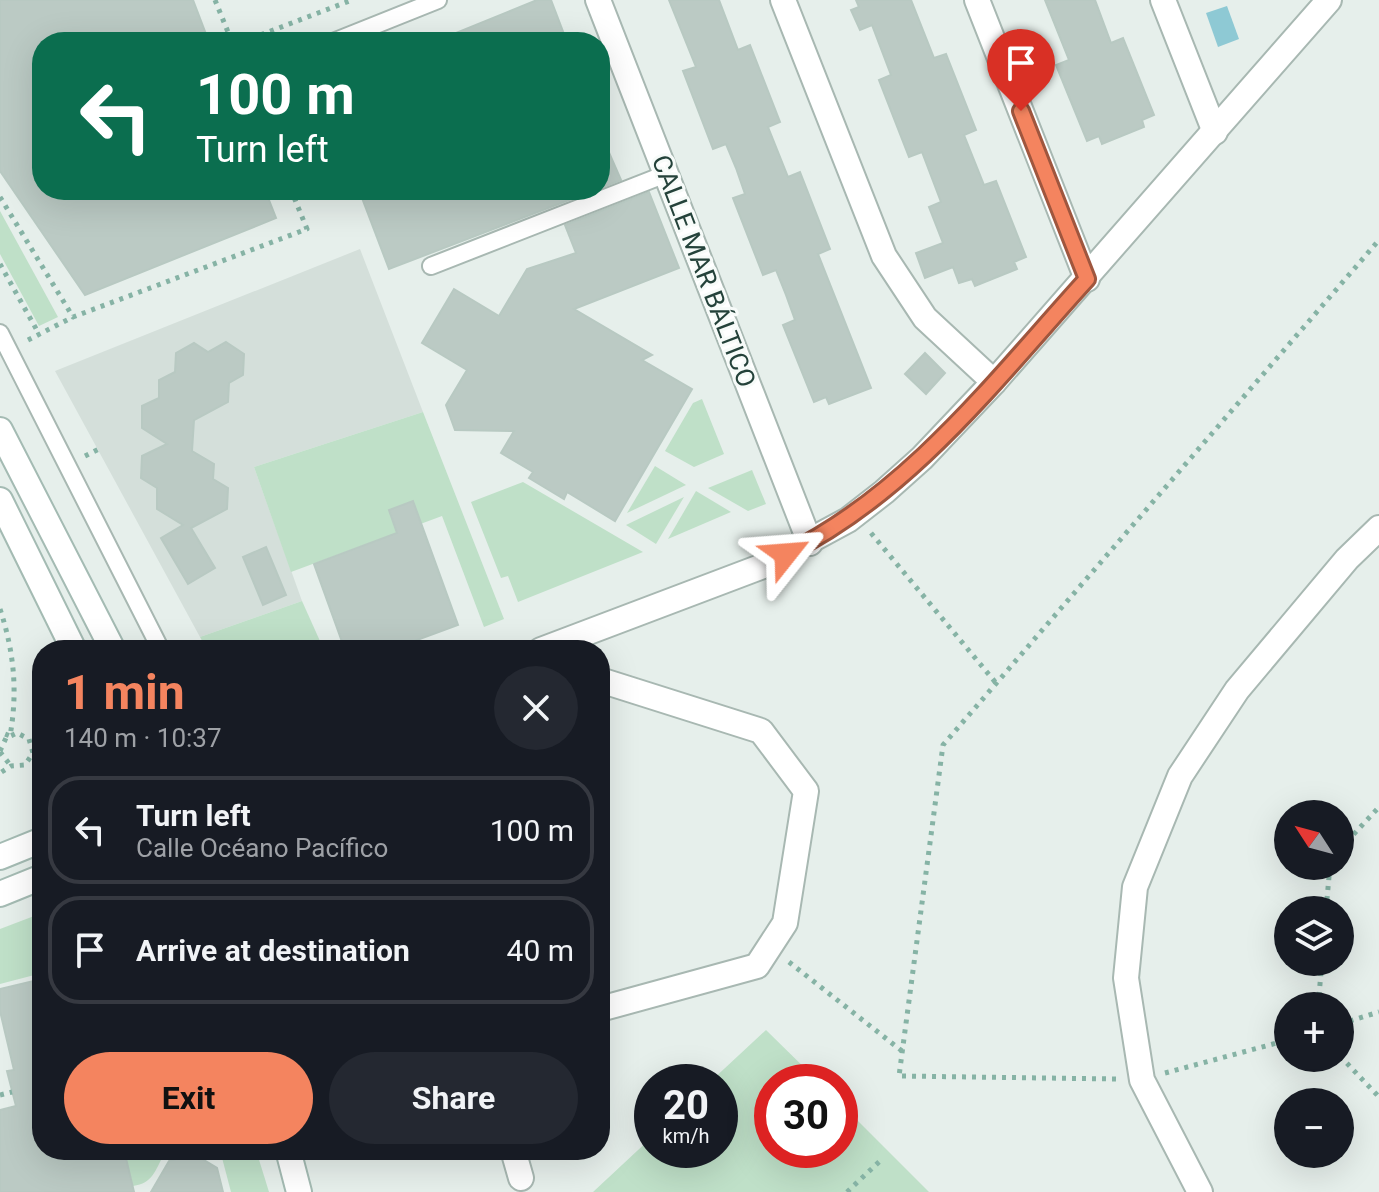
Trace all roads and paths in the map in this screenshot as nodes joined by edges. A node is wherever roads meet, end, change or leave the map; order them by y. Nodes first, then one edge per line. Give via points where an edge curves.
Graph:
1 (215, 0) edge
2 (352, 0) edge
3 (438, 0) edge
4 (598, 0) edge
5 (783, 0) edge
6 (977, 0) edge
7 (1163, 0) edge
8 (1329, 0) edge
9 (228, 32) edge
10 (268, 32) edge
11 (358, 32) edge
12 (1215, 132) junction
13 (666, 174) junction
14 (610, 196) edge
15 (0, 197) edge
16 (295, 200) edge
17 (600, 200) edge
18 (1379, 240) edge
19 (0, 264) edge
20 (431, 266) dead end
21 (1087, 279) junction
22 (73, 317) junction
23 (0, 333) edge
24 (994, 382) junction
25 (0, 430) edge
26 (0, 500) edge
27 (1379, 528) edge
28 (871, 533) dead end
29 (810, 543) junction
30 (0, 609) edge
31 (69, 640) edge
32 (108, 640) edge
33 (156, 640) edge
34 (567, 640) edge
35 (610, 683) edge
36 (996, 683) junction
37 (0, 732) edge
38 (10, 736) junction
39 (32, 750) edge
40 (0, 751) edge
41 (32, 754) edge
42 (11, 766) junction
43 (0, 773) edge
44 (1379, 807) edge
45 (1354, 834) edge
46 (32, 844) edge
47 (0, 857) edge
48 (32, 881) edge
49 (0, 894) edge
50 (770, 947) junction
51 (610, 1006) edge
52 (1379, 1012) edge
53 (1354, 1020) edge
54 (1274, 1044) edge
55 (902, 1051) junction
56 (1354, 1071) edge
57 (1142, 1080) junction
58 (12, 1092) dead end
59 (0, 1095) edge
60 (1379, 1097) edge
61 (291, 1160) edge
62 (516, 1160) edge
63 (881, 1160) dead end
64 (521, 1178) dead end
65 (299, 1192) edge
66 (847, 1192) edge
67 (1200, 1192) edge

1 - 9 path
2 - 10 path
3 - 11 lane
4 - 13 street, CALLE MAR BÁLTICO
5 - 24 street via 884,256 925,318
6 - 21 street
7 - 12 street
8 - 12 street
12 - 21 street
13 - 14 lane
13 - 29 street, CALLE MAR BÁLTICO
15 - 22 path
16 - 22 path via 307,229
17 - 20 lane
18 - 36 path
19 - 22 path via 39,334
21 - 24 street
23 - 33 lane
24 - 29 street via 884,492
25 - 32 street
26 - 31 street
27 - 57 street via 1237,690 1180,776 1135,887 1126,978
28 - 36 path
29 - 34 street
30 - 38 path via 15,671
35 - 50 street via 761,731 806,791 785,923
36 - 55 path via 943,745
37 - 38 path
38 - 39 path via 17,733 29,739
38 - 40 path
40 - 42 path
41 - 42 path via 25,765
42 - 43 path
44 - 45 path
46 - 47 street
48 - 49 street
50 - 51 street via 757,966
50 - 55 path
52 - 53 path
54 - 57 path
55 - 57 path via 899,1076
56 - 60 path
57 - 67 street
58 - 59 path
61 - 65 street
62 - 64 street
63 - 66 path

